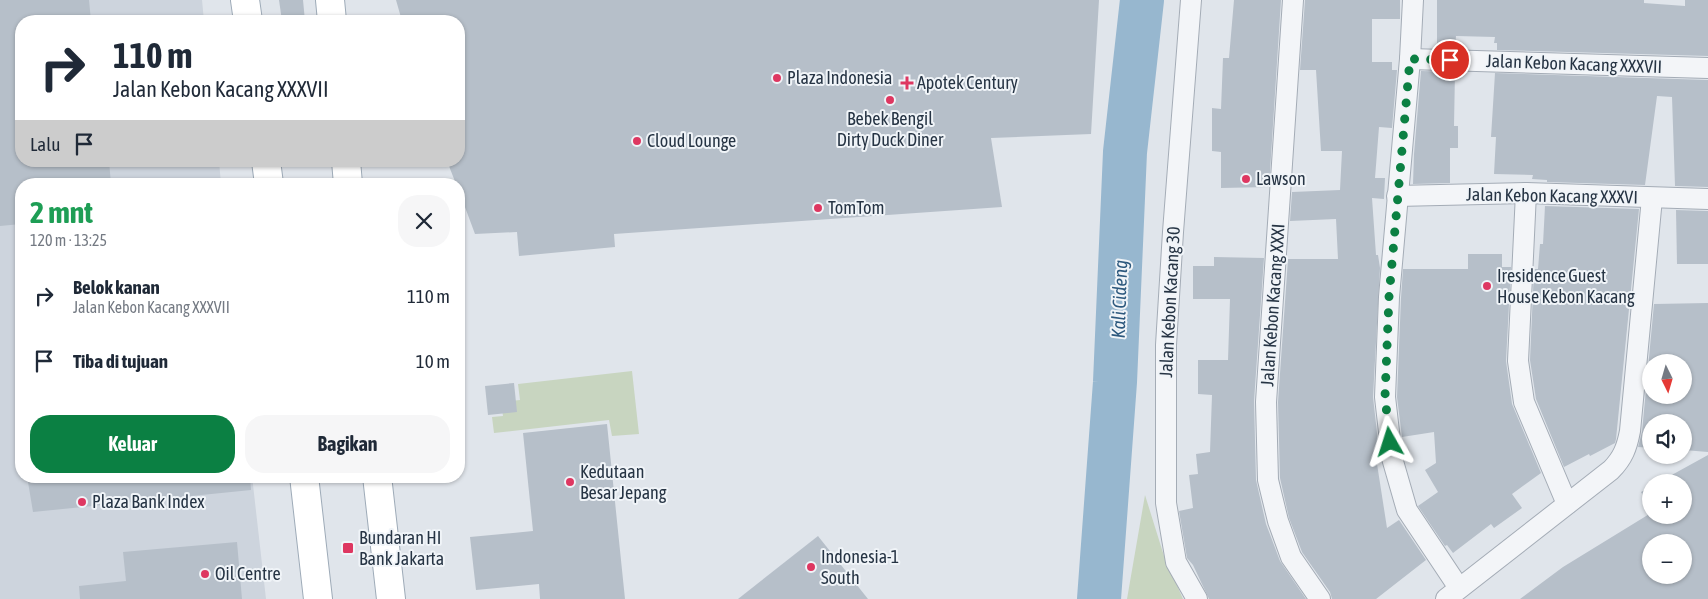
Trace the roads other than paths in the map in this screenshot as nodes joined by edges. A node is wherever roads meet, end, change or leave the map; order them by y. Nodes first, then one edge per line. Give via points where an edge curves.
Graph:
1 (245, 0) edge
2 (330, 0) edge
3 (1191, 0) edge
4 (1294, 0) edge
5 (1413, 0) edge
6 (247, 15) edge
7 (331, 15) edge
8 (1410, 59) junction
9 (1708, 68) edge
10 (1526, 193) junction
11 (1397, 196) junction
12 (1652, 198) junction
13 (1708, 199) edge
14 (305, 483) edge
15 (378, 483) edge
16 (1566, 504) junction
17 (1452, 593) edge
18 (318, 599) edge
19 (391, 599) edge
20 (1197, 599) edge
21 (1320, 599) edge

1 - 6 main road
2 - 7 main road
3 - 20 street, Jalan Kebon Kacang 30 via 1166,345 1166,503 1176,562
4 - 21 street, Jalan Kebon Kacang XXXI via 1266,402 1268,480 1291,557
5 - 8 street
8 - 9 street, Jalan Kebon Kacang XXXVII
8 - 11 street
10 - 11 street, Jalan Kebon Kacang XXXVI
10 - 12 street, Jalan Kebon Kacang XXXVI
10 - 16 street via 1518,361 1520,381 1524,402
11 - 17 street via 1385,397 1392,458 1407,510
12 - 13 street, Jalan Kebon Kacang XXXVI
12 - 16 street via 1627,446 1621,460 1611,470
14 - 18 main road
15 - 19 main road
16 - 17 street

